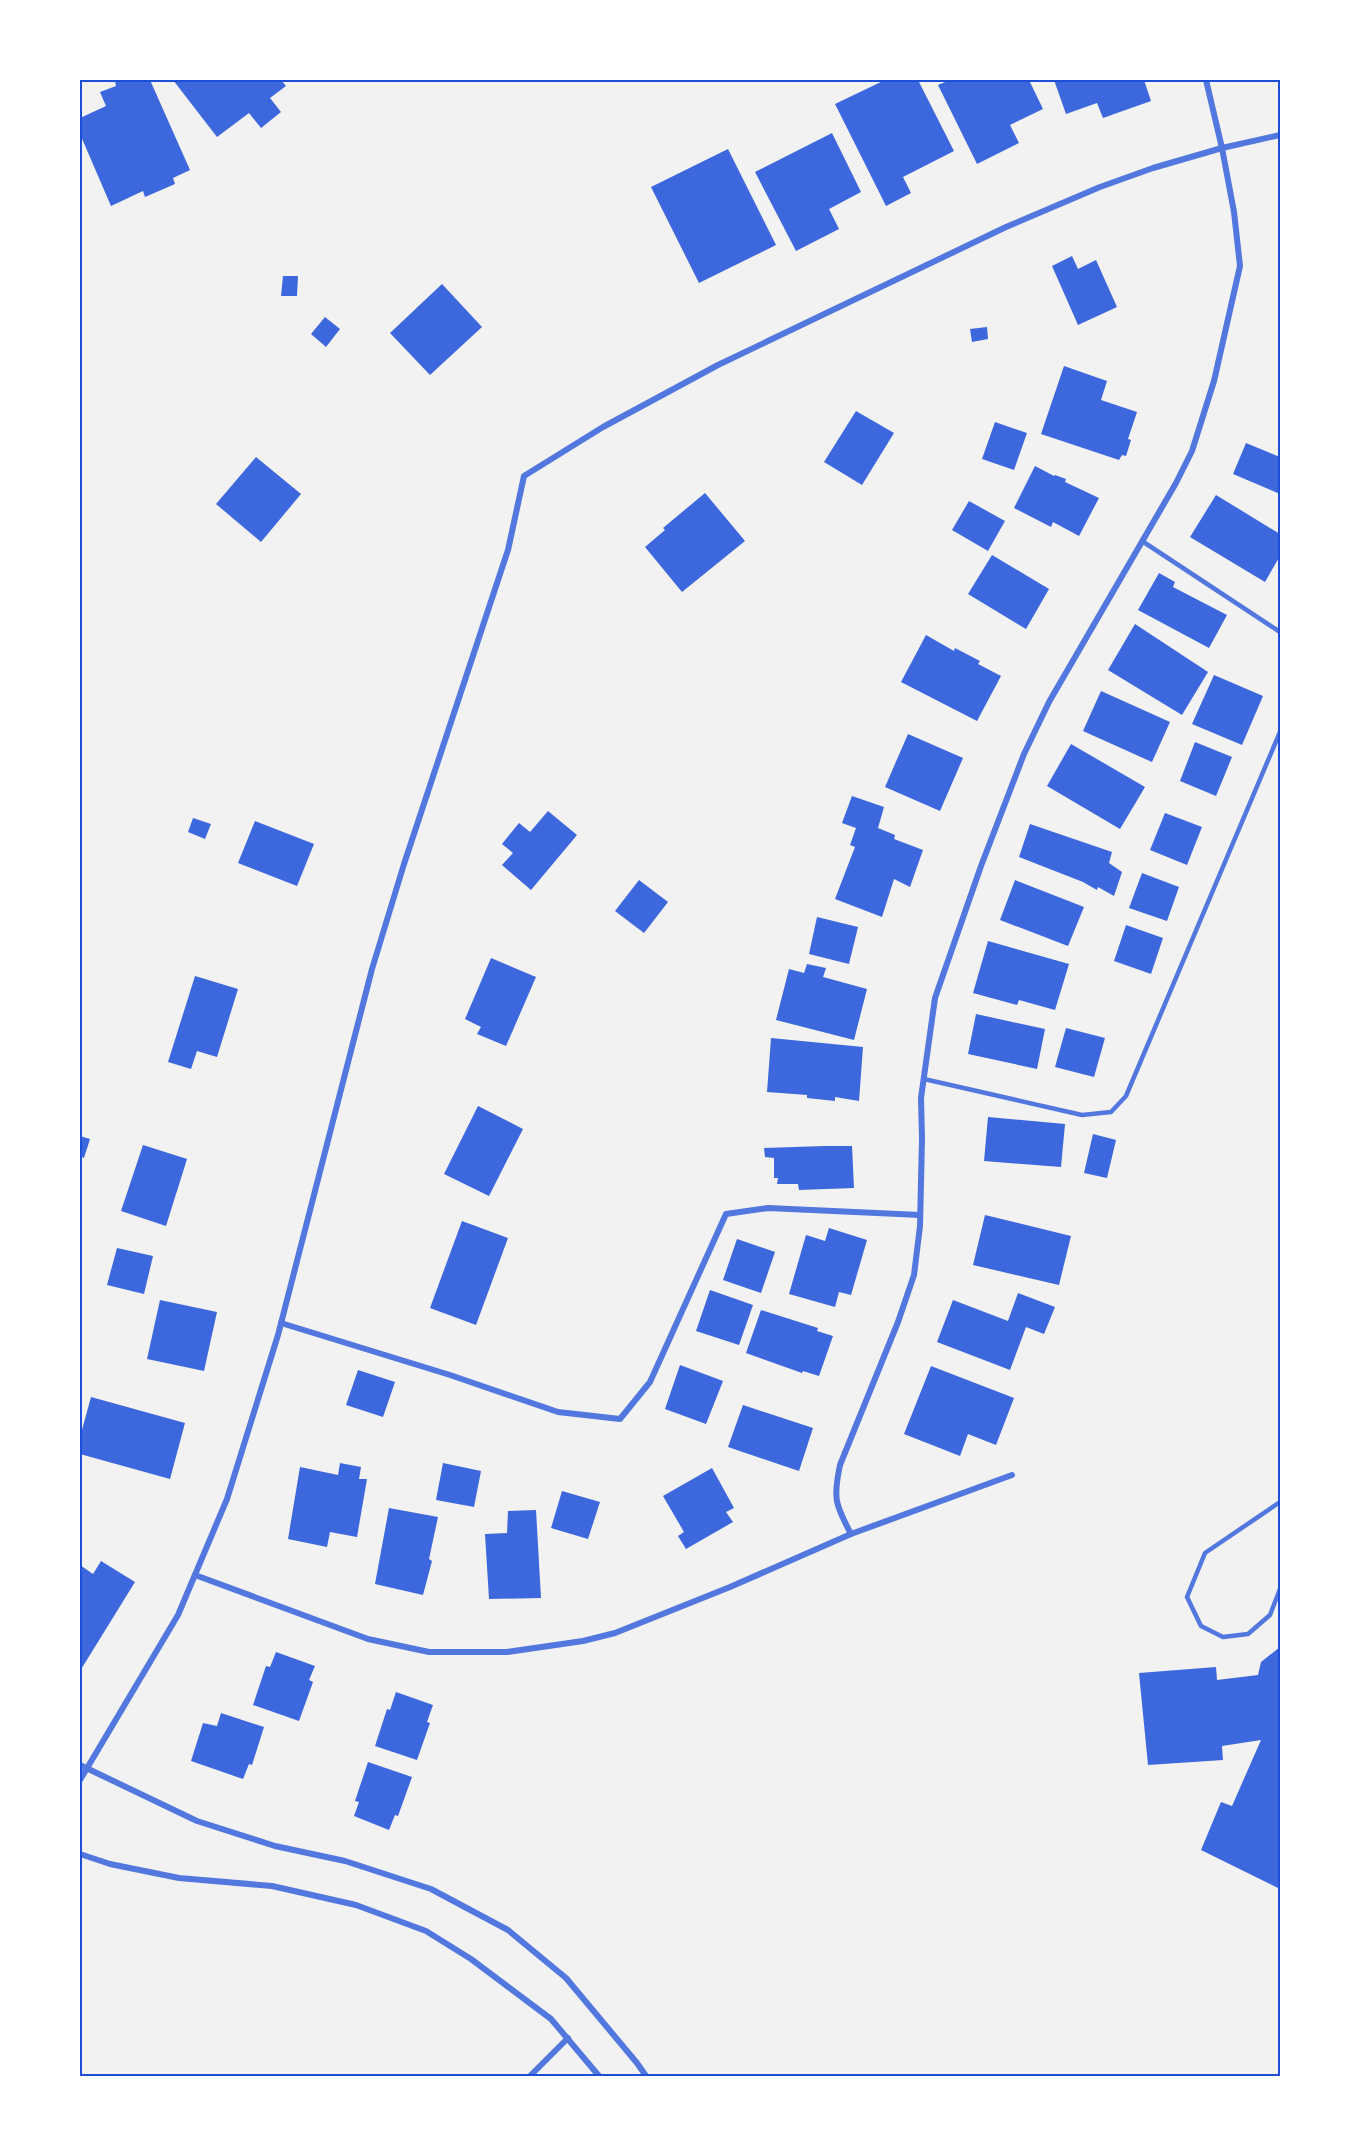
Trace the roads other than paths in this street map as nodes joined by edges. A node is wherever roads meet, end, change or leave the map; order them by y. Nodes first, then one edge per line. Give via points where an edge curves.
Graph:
1 (1206, 80) edge
2 (1281, 135) edge
3 (1222, 148) junction
4 (1142, 541) junction
5 (1281, 632) edge
6 (1281, 732) edge
7 (924, 1079) junction
8 (920, 1215) junction
9 (281, 1323) junction
10 (1012, 1475) dead end
11 (1281, 1502) edge
12 (851, 1534) junction
13 (195, 1575) junction
14 (1281, 1589) edge
15 (80, 1765) edge
16 (88, 1768) junction
17 (80, 1780) edge
18 (80, 1854) edge
19 (568, 2038) junction
20 (530, 2076) edge
21 (599, 2076) edge
22 (645, 2076) edge

1 - 3 street
2 - 3 street
3 - 4 street via 1240,266 1214,381 1192,451
3 - 9 street via 1100,187 1006,227 718,365 603,427 524,476 508,550 372,969
4 - 5 lane
4 - 7 street via 1048,702 1024,754 935,998
6 - 7 lane via 1126,1096 1111,1112 1082,1115
7 - 8 street
8 - 9 street via 768,1208 726,1214 650,1382 620,1419 558,1412
8 - 12 street via 914,1275 840,1465 837,1508
9 - 13 street via 226,1499
10 - 12 street
11 - 14 lane via 1205,1553 1187,1597 1201,1626 1223,1637 1248,1634 1270,1615
12 - 13 street via 615,1633 507,1652 429,1652 368,1639
13 - 16 street via 178,1615
15 - 16 street
16 - 17 street
16 - 22 street via 197,1821 431,1889 508,1930 566,1978
18 - 19 street via 179,1878 272,1886 356,1905 426,1931 471,1959 551,2019
19 - 20 street
19 - 21 street

